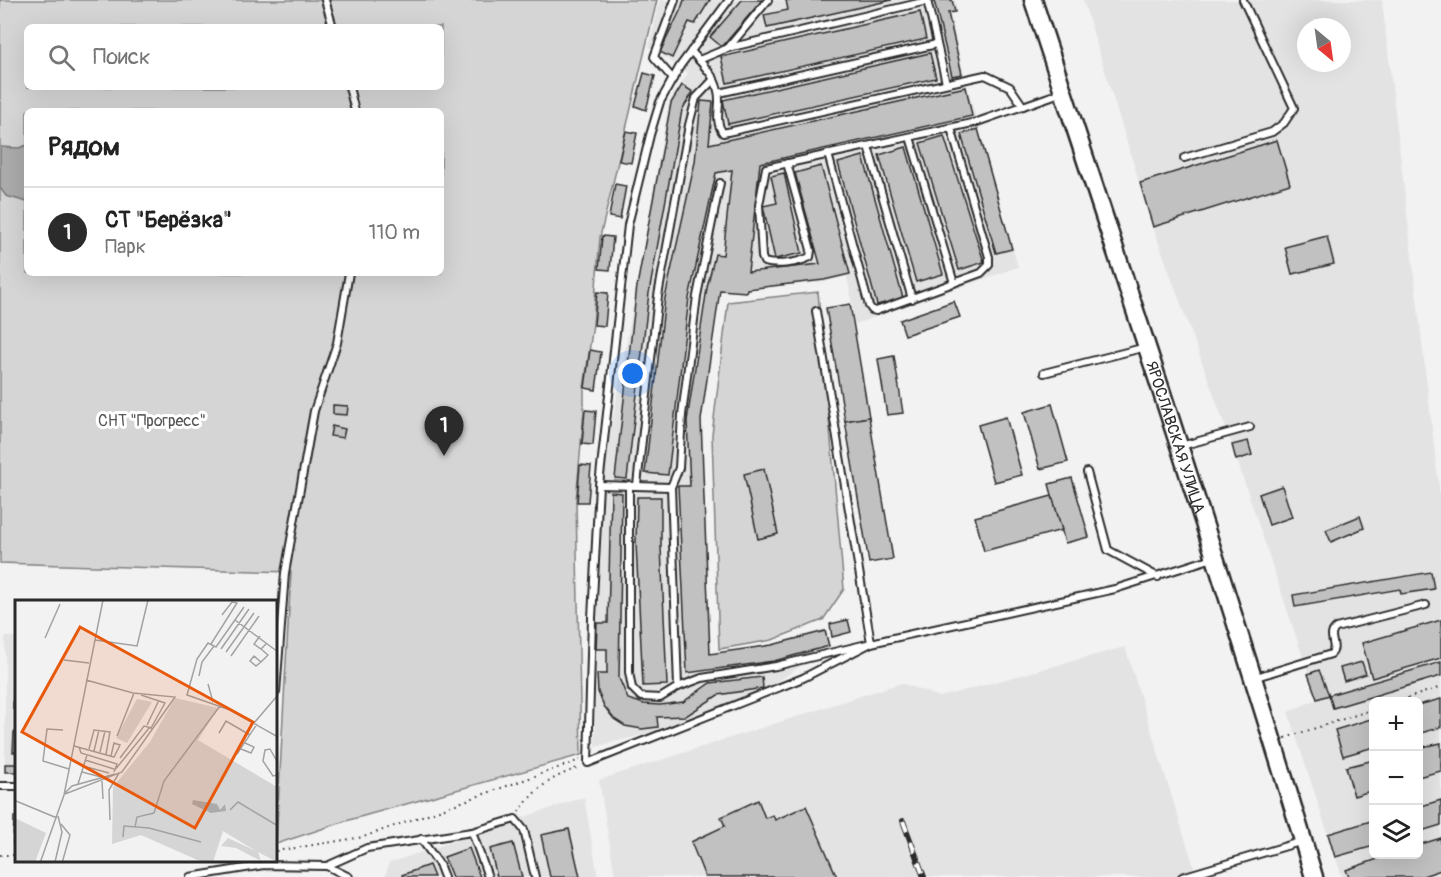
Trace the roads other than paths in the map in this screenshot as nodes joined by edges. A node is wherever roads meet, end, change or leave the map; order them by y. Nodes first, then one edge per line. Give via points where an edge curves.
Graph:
1 (326, 0) edge
2 (675, 0) edge
3 (729, 0) edge
4 (768, 0) edge
5 (1033, 0) edge
6 (1243, 0) edge
7 (927, 1) edge
8 (332, 24) edge
9 (937, 44) junction
10 (728, 48) junction
11 (692, 51) junction
12 (699, 60) junction
13 (673, 79) junction
14 (714, 79) junction
15 (946, 83) junction
16 (350, 90) edge
17 (1063, 92) junction
18 (719, 93) junction
19 (1023, 106) junction
20 (355, 108) edge
21 (951, 128) junction
22 (910, 137) junction
23 (868, 146) junction
24 (828, 154) junction
25 (1184, 158) dead end
26 (787, 163) junction
27 (720, 183) dead end
28 (348, 276) edge
29 (954, 283) junction
30 (912, 299) junction
31 (816, 311) dead end
32 (1147, 346) junction
33 (1044, 373) dead end
34 (1250, 428) dead end
35 (1179, 447) junction
36 (1087, 472) dead end
37 (599, 485) junction
38 (629, 485) junction
39 (637, 485) junction
40 (671, 487) junction
41 (1214, 558) junction
42 (1158, 577) junction
43 (1426, 605) dead end
44 (871, 644) junction
45 (278, 666) edge
46 (1253, 678) junction
47 (678, 687) junction
48 (472, 832) junction
49 (421, 839) junction
50 (1304, 841) junction
51 (264, 863) edge
52 (327, 866) junction
53 (190, 877) edge
54 (349, 877) edge
55 (444, 877) edge
56 (488, 877) edge
57 (535, 877) edge
58 (1182, 877) edge
59 (1314, 877) edge

1 - 8 lane
2 - 13 lane via 654,57
3 - 11 lane
4 - 10 lane
5 - 17 main road, ЯРОСЛАВСКАЯ УЛИЦА
6 - 25 lane via 1294,108 1272,132
7 - 9 lane
7 - 10 lane
9 - 15 lane
9 - 18 lane
10 - 12 lane
11 - 12 lane
11 - 13 lane
12 - 14 lane
13 - 37 lane via 660,102 628,225
14 - 18 lane
14 - 39 lane via 696,98 689,125 658,296
15 - 18 lane via 723,133 718,121
15 - 19 lane via 985,75 1010,87
16 - 20 lane
17 - 19 lane
17 - 32 main road, ЯРОСЛАВСКАЯ УЛИЦА
19 - 21 lane
21 - 22 lane
21 - 29 lane via 989,256 981,273
22 - 23 lane
22 - 29 lane
23 - 24 lane
23 - 30 lane
24 - 26 lane
24 - 30 lane via 869,306 876,311
26 - 26 lane via 766,168 759,205 762,257 772,265 810,257
27 - 40 lane via 698,296 679,468
28 - 45 lane via 337,343 314,411 285,573
29 - 30 lane
31 - 44 lane
32 - 33 lane
32 - 35 main road, ЯРОСЛАВСКАЯ УЛИЦА
34 - 35 lane
35 - 41 main road, ЯРОСЛАВСКАЯ УЛИЦА
36 - 42 lane via 1108,550
37 - 38 lane
37 - 44 lane via 588,760 803,678
38 - 39 lane
38 - 47 lane via 632,688 641,697 660,698
39 - 40 lane
40 - 47 lane
41 - 42 lane
41 - 46 main road, ЯРОСЛАВСКАЯ УЛИЦА
42 - 44 lane
43 - 46 lane via 1336,628 1331,635 1331,654
44 - 47 lane via 702,678
46 - 50 main road, ЯРОСЛАВСКАЯ УЛИЦА
48 - 49 lane
48 - 56 lane
48 - 57 lane via 515,819 524,830
49 - 52 lane via 368,848
49 - 55 lane
50 - 58 lane
50 - 59 main road, ЯРОСЛАВСКАЯ УЛИЦА
51 - 52 lane
51 - 53 lane
52 - 54 lane

